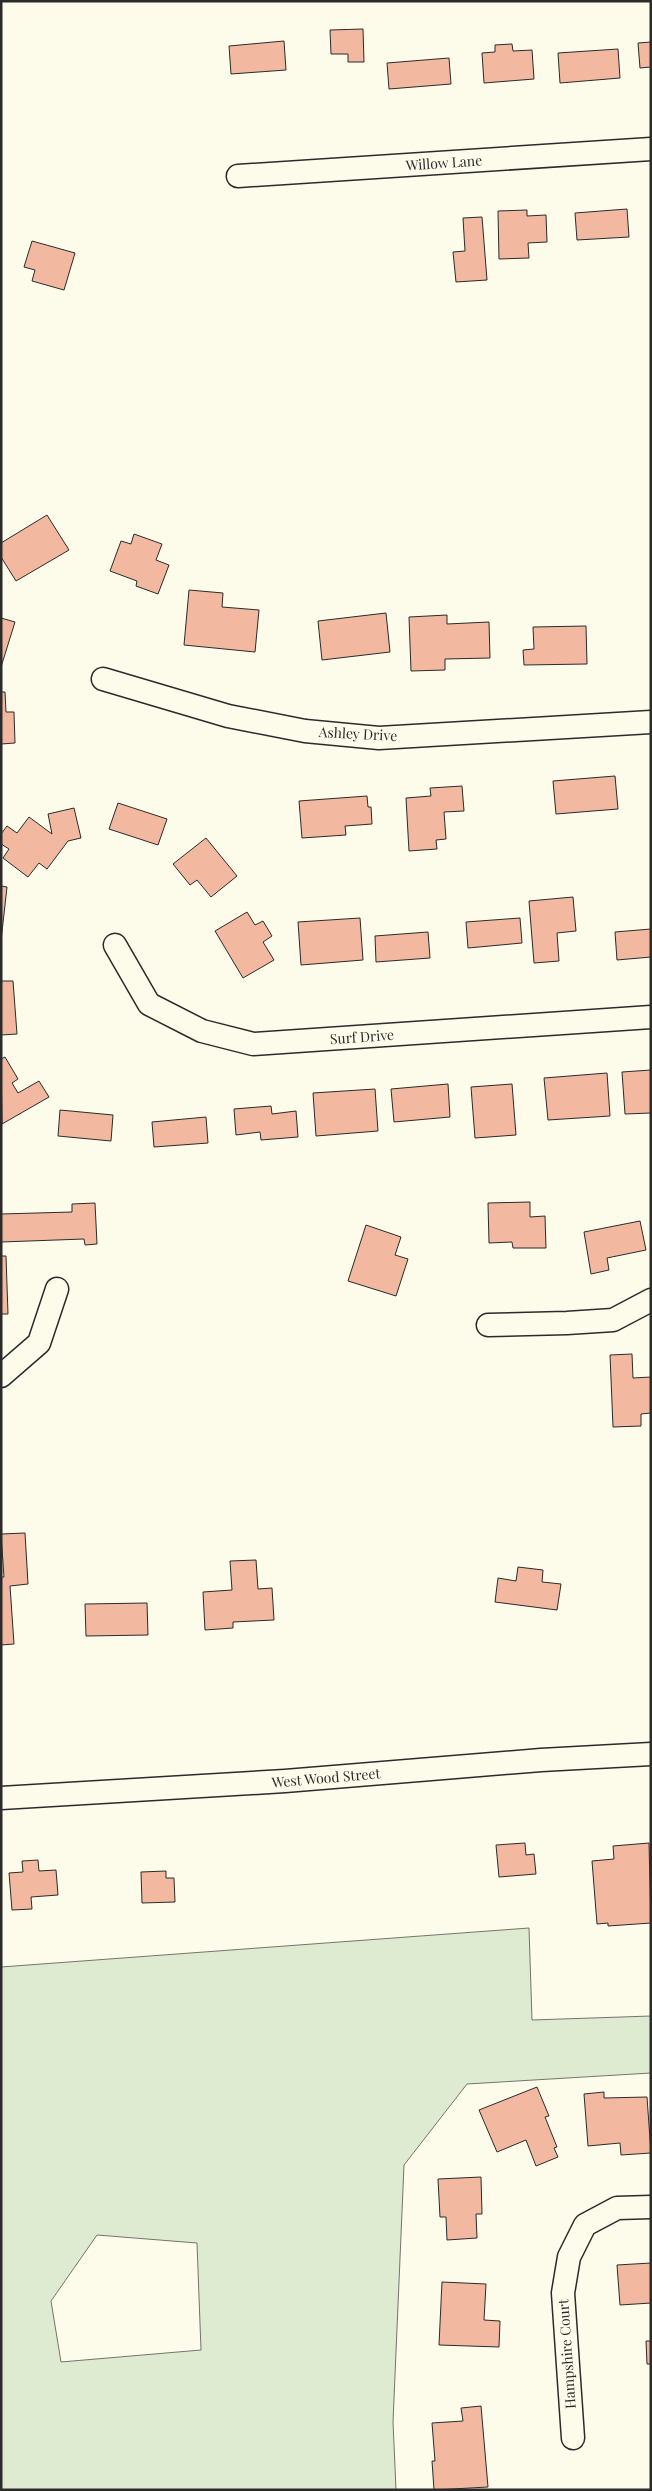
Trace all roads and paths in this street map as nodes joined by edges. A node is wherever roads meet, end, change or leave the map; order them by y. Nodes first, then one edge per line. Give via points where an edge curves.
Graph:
1 (651, 149) edge
2 (238, 176) dead end
3 (103, 679) dead end
4 (651, 722) edge
5 (114, 945) dead end
6 (651, 1017) edge
7 (57, 1289) dead end
8 (651, 1300) edge
9 (488, 1325) dead end
10 (1, 1376) edge
11 (651, 1754) edge
12 (1, 1798) edge
13 (651, 2206) edge
14 (573, 2438) dead end

1 - 2 street, Willow Lane
3 - 4 street, Ashley Drive via 228,716 305,731 380,738
5 - 6 street, Surf Drive via 149,1004 202,1031 253,1044
7 - 10 street via 39,1343
8 - 9 street via 613,1320
11 - 12 street, West Wood Street via 285,1782
13 - 14 street, Hampshire Court via 618,2208 585,2225 569,2257 563,2293

